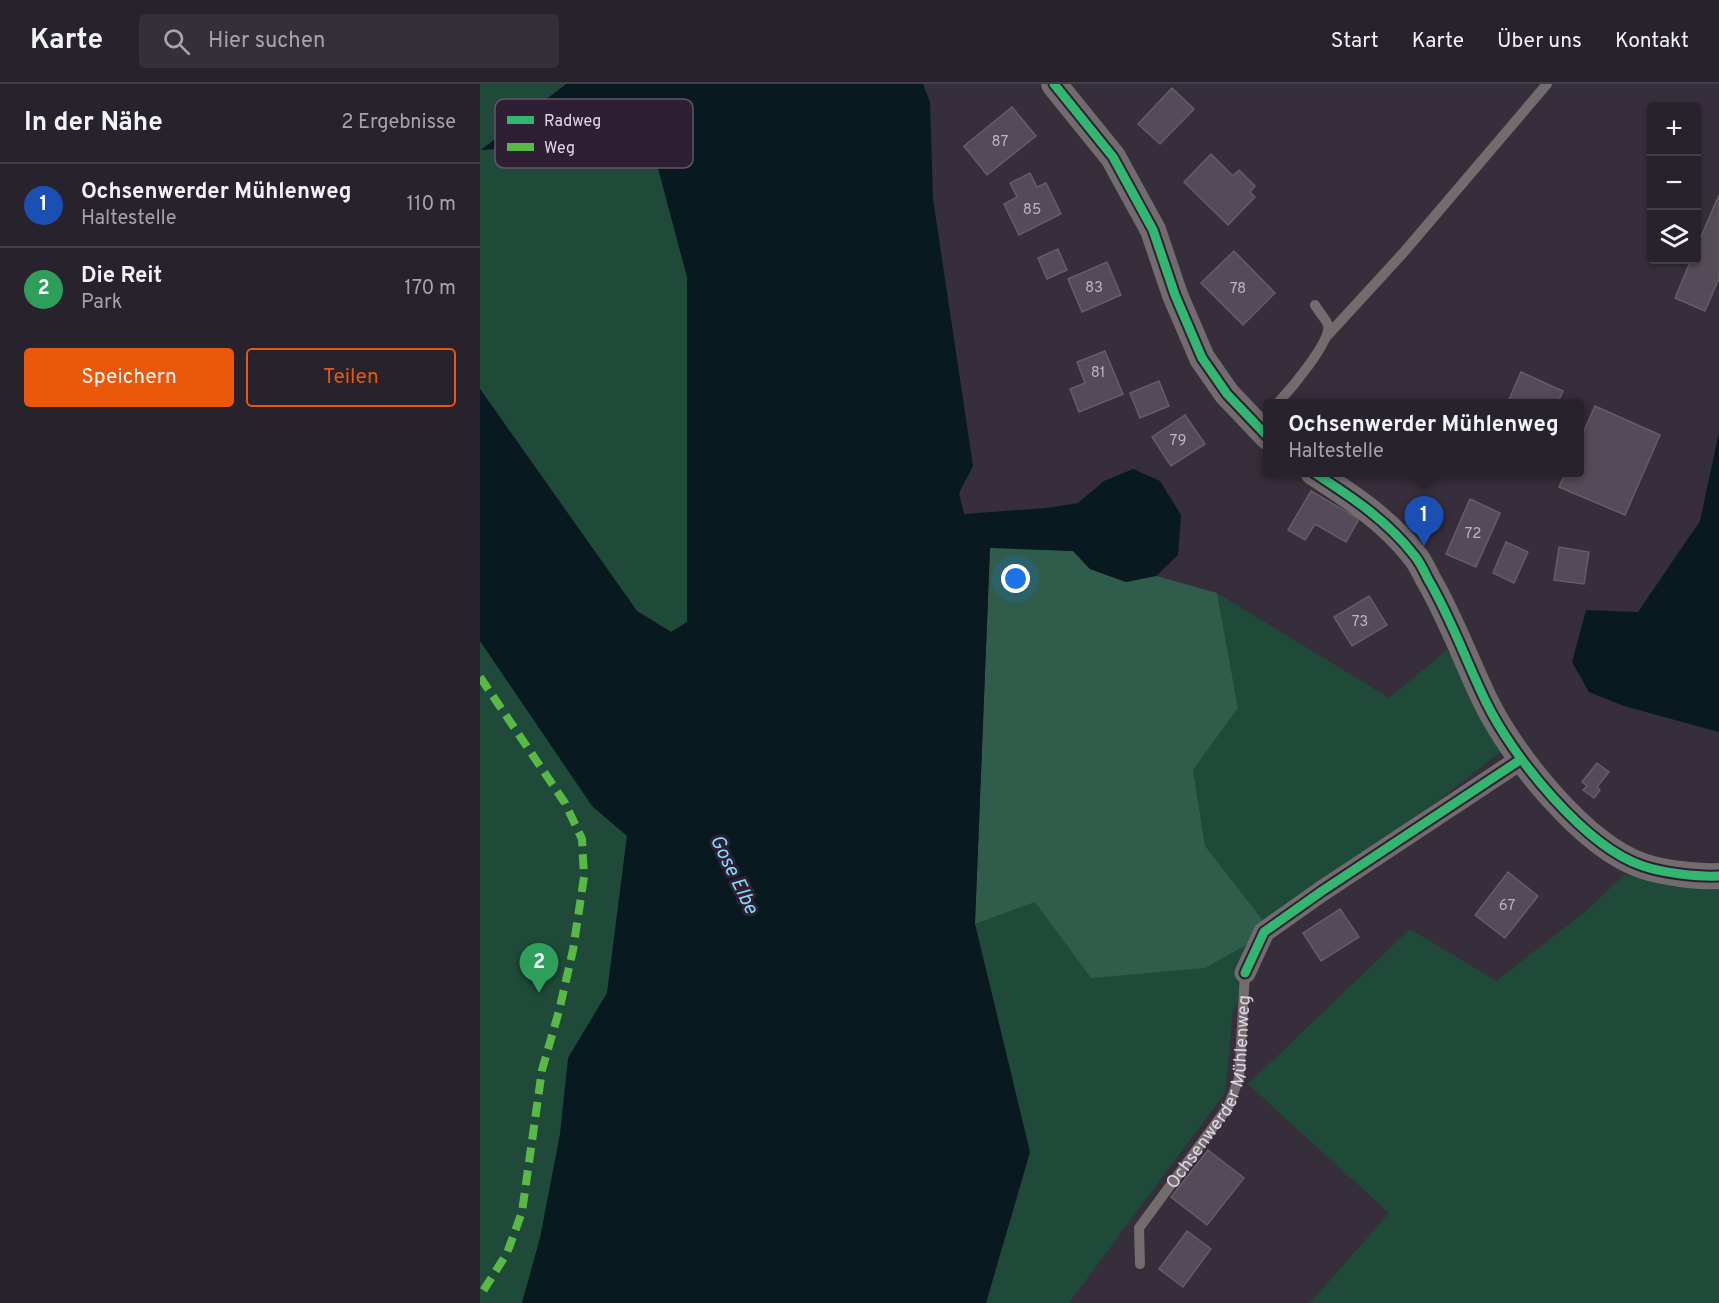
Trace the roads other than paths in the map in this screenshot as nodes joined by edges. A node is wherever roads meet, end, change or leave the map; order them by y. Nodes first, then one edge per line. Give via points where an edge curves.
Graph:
1 (1054, 84) edge
2 (1547, 84) edge
3 (1315, 305) dead end
4 (1327, 336) junction
5 (1282, 399) edge
6 (1262, 428) edge
7 (1321, 477) edge
8 (1520, 760) junction
9 (1719, 876) edge
10 (1245, 973) joint
11 (1140, 1264) dead end

1 - 6 street via 1113,157 1153,230 1174,295 1202,358 1227,394
2 - 4 lane
3 - 4 lane via 1328,325
4 - 5 lane via 1297,383
7 - 8 street via 1384,523 1415,556 1443,604 1486,704
8 - 9 street via 1598,843 1642,866 1701,877
8 - 10 street, Ochsenwerder Mühlenweg via 1264,932
10 - 11 lane, Ochsenwerder Mühlenweg via 1239,1078 1228,1107 1139,1228

